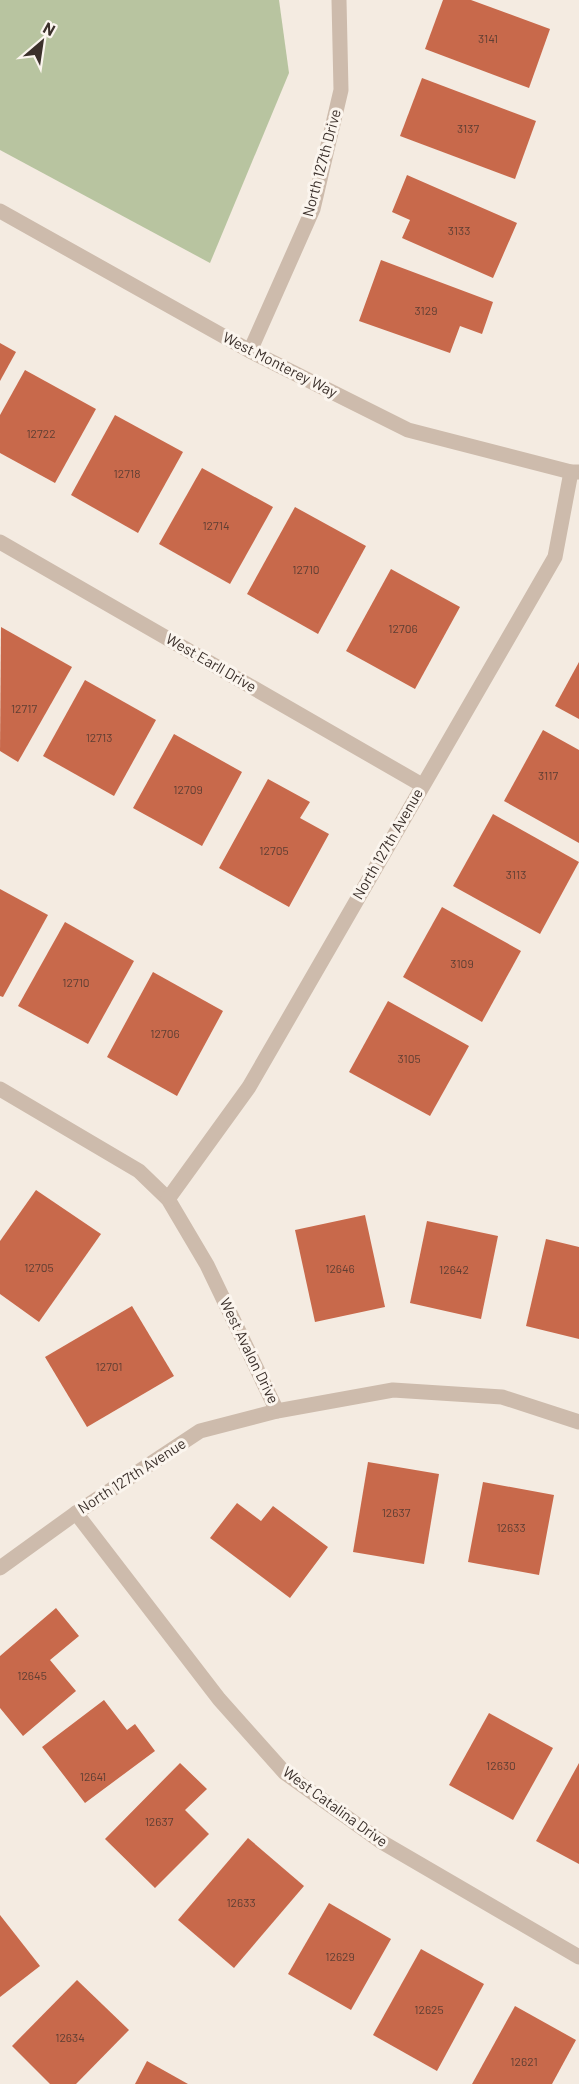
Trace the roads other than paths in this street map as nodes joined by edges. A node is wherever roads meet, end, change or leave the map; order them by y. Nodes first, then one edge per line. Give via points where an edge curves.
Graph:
1 (339, 0) edge
2 (0, 211) edge
3 (250, 351) junction
4 (575, 472) edge
5 (0, 542) edge
6 (422, 785) junction
7 (0, 1089) edge
8 (168, 1199) junction
9 (278, 1411) junction
10 (579, 1422) edge
11 (76, 1513) junction
12 (0, 1568) edge
13 (579, 1957) edge

1 - 3 street, North 127th Drive via 341,90 313,209
2 - 3 street, West Monterey Way
3 - 4 street, West Monterey Way via 408,430
4 - 6 street, North 127th Avenue via 555,557
5 - 6 street, West Earll Drive
6 - 8 street, North 127th Avenue via 249,1087
7 - 8 street, West Avalon Drive via 139,1171
8 - 9 street, West Avalon Drive via 207,1265
9 - 10 street, West Avalon Drive via 393,1390 502,1398
9 - 11 street, North 127th Avenue via 200,1431
11 - 12 street, North 127th Avenue
11 - 13 street, West Catalina Drive via 219,1699 285,1773 380,1841

